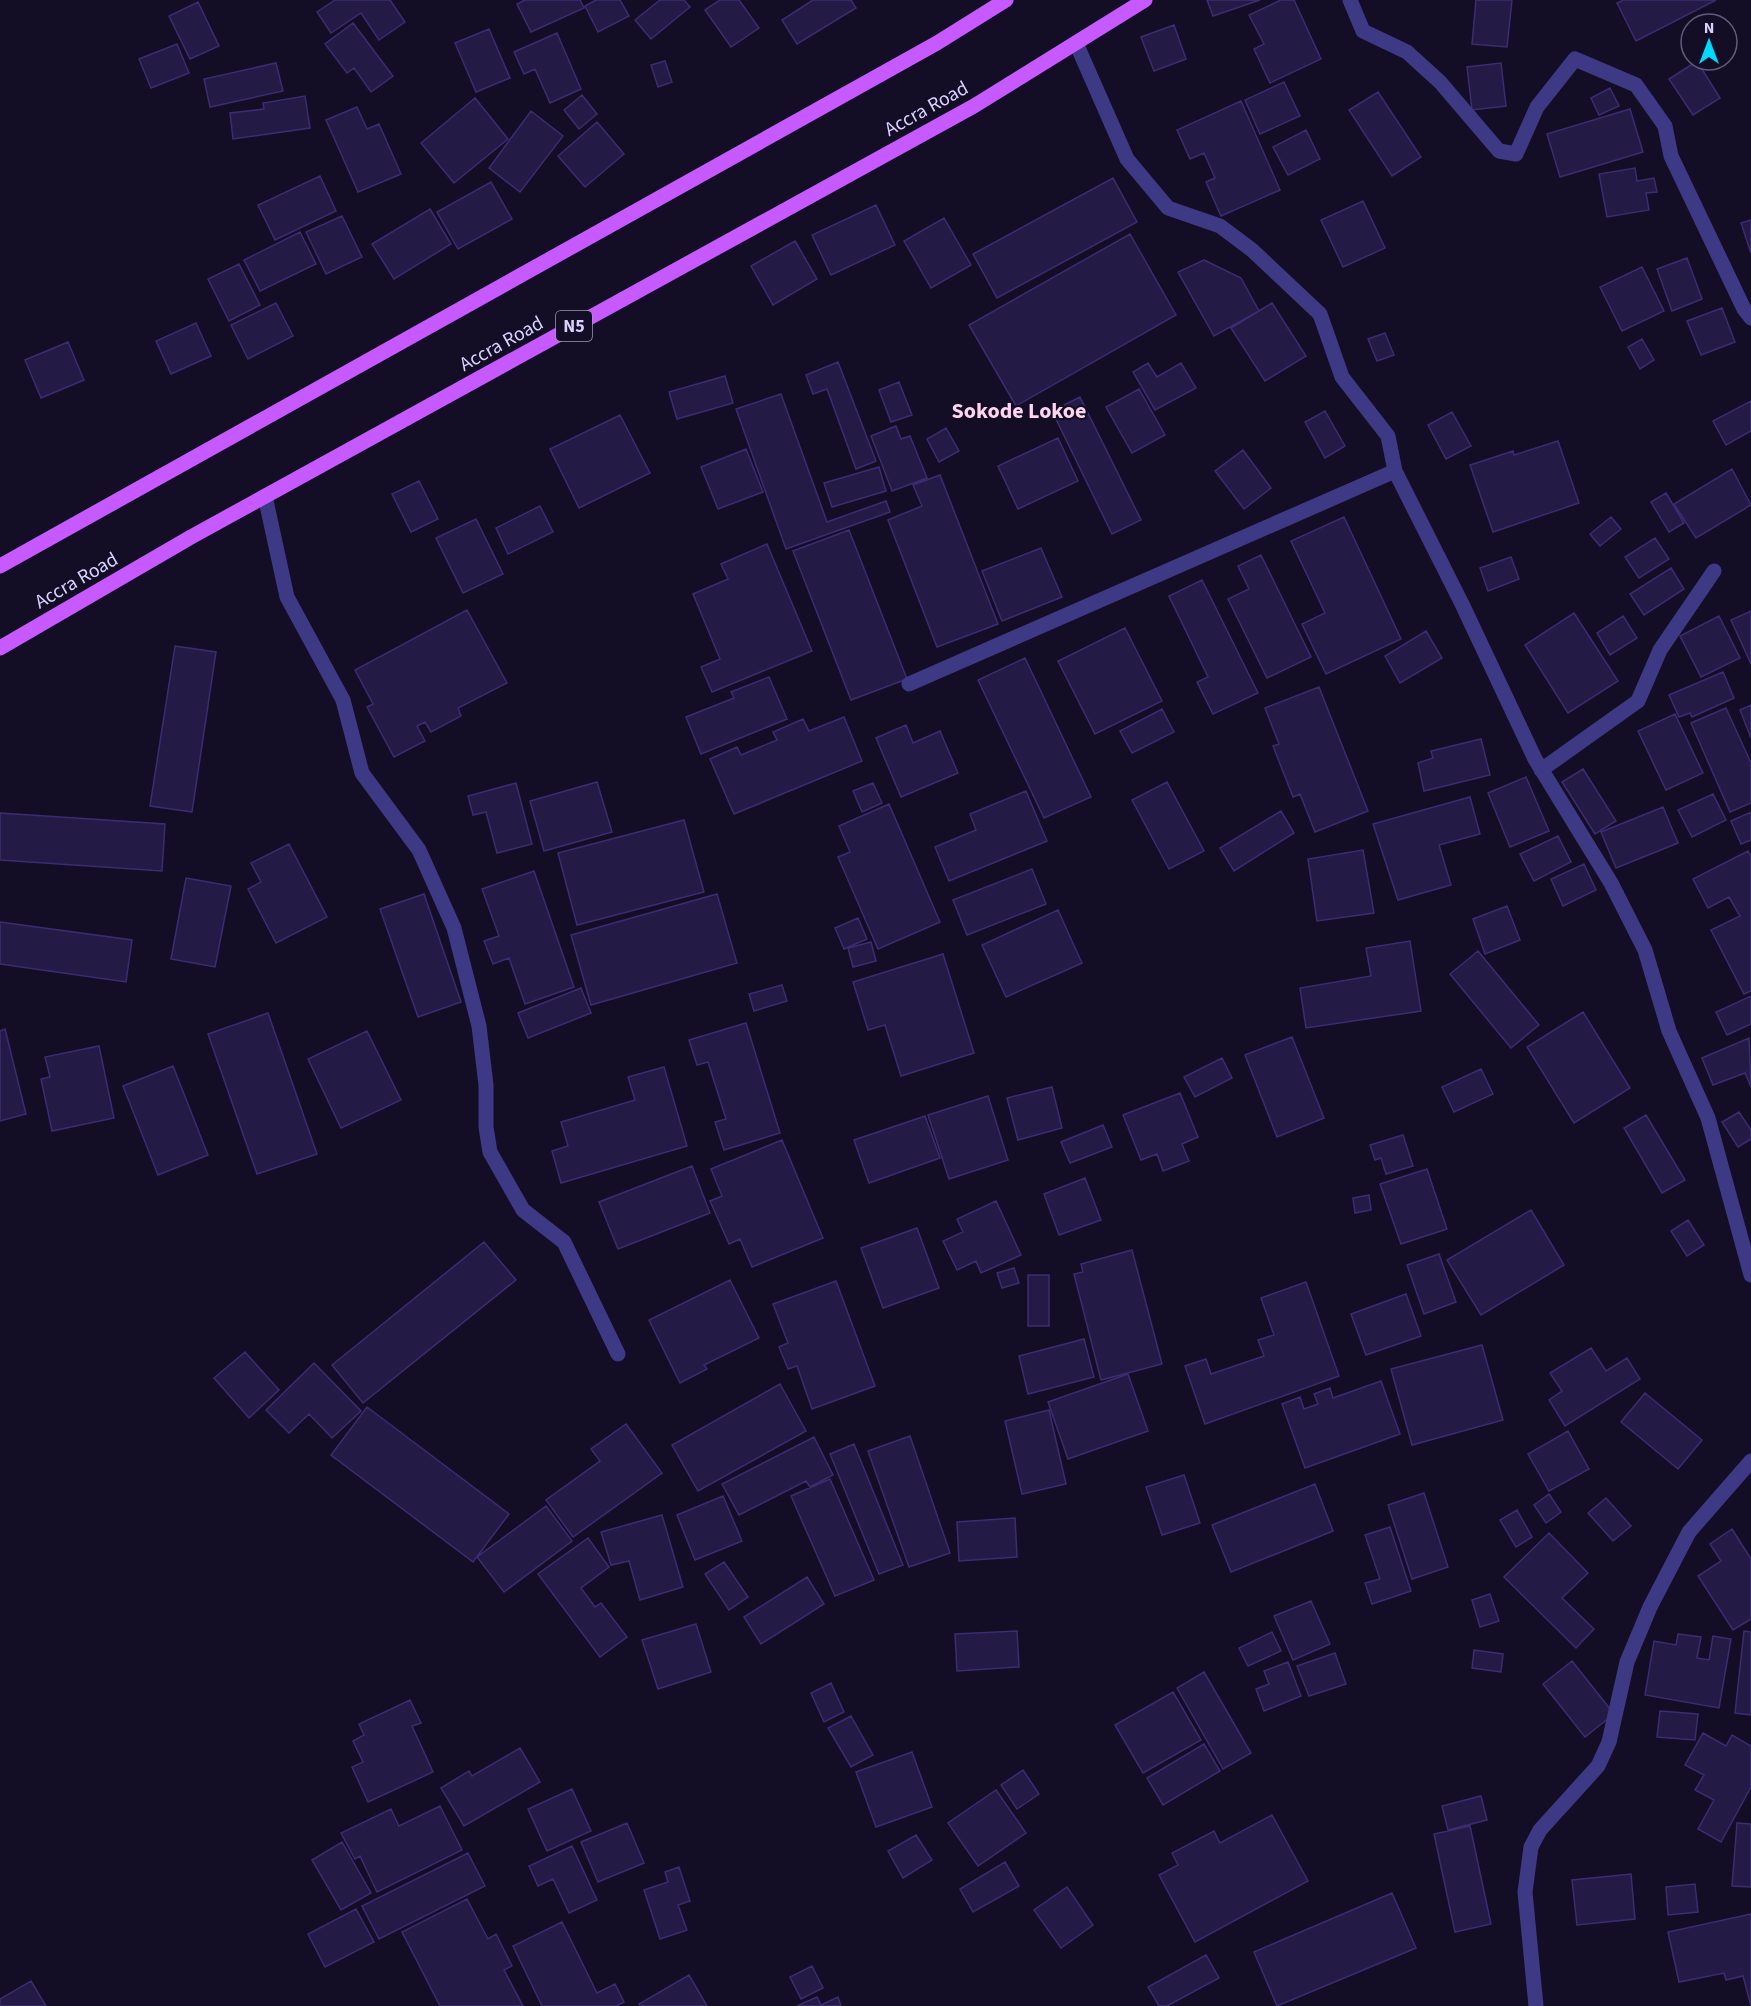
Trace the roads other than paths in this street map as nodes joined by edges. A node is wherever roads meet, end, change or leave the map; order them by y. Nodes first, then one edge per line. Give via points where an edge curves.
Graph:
1 (1006, 0) edge
2 (1145, 0) edge
3 (1350, 0) edge
4 (1076, 43) junction
5 (1751, 318) edge
6 (1395, 471) junction
7 (265, 496) junction
8 (0, 566) edge
9 (1714, 571) dead end
10 (0, 648) edge
11 (909, 684) dead end
12 (1541, 770) junction
13 (1751, 1275) edge
14 (618, 1354) dead end
15 (1751, 1461) edge
16 (1536, 2006) edge

1 - 8 main road
2 - 4 main road, Accra Road / N5
3 - 5 street via 1364,31 1407,52 1440,82 1499,151 1516,154 1537,107 1575,59 1636,85 1665,126 1671,156
4 - 6 street via 1127,159 1168,208 1220,226 1252,250 1320,314 1342,377 1388,436
4 - 7 main road, Accra Road / N5 via 974,106
6 - 11 street
6 - 12 street
7 - 10 main road, Accra Road / N5
7 - 14 street via 287,597 343,700 362,773 419,850 454,928 479,1026 490,1152 523,1210 564,1242
9 - 12 street via 1660,650 1638,701
12 - 13 street via 1611,883 1645,950 1669,1031 1708,1118
15 - 16 street via 1689,1532 1627,1662 1609,1742 1598,1766 1540,1830 1531,1847 1525,1892

